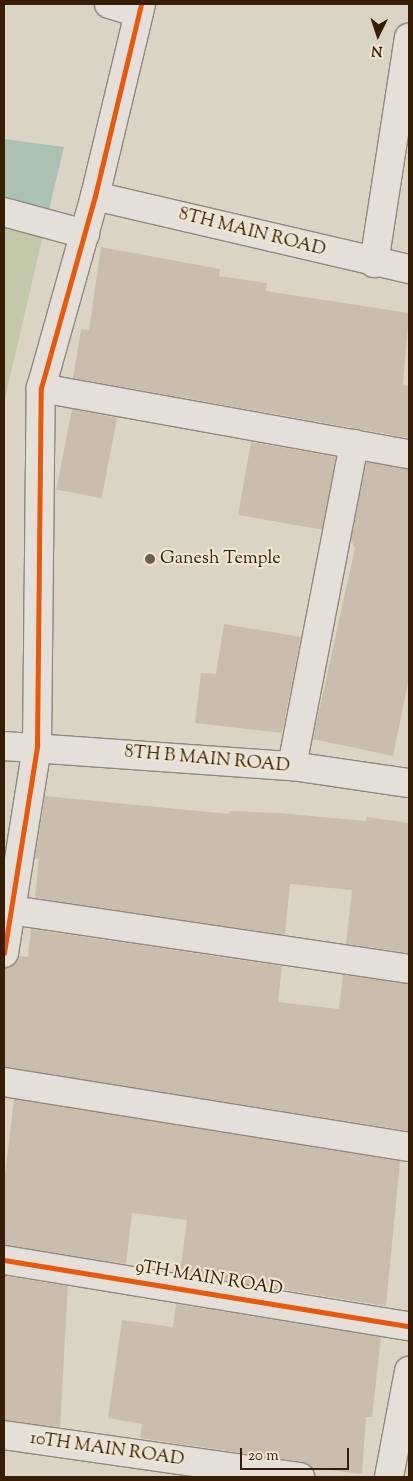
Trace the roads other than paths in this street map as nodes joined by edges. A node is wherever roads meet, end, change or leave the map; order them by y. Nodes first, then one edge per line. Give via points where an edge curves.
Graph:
1 (109, 4) edge
2 (140, 8) edge
3 (409, 38) edge
4 (96, 196) junction
5 (4, 212) edge
6 (84, 234) junction
7 (374, 263) junction
8 (409, 269) edge
9 (41, 388) junction
10 (354, 444) junction
11 (409, 454) edge
12 (4, 746) edge
13 (37, 746) junction
14 (292, 766) junction
15 (409, 782) edge
16 (9, 909) edge
17 (4, 953) edge
18 (409, 969) edge
19 (4, 1082) edge
20 (409, 1147) edge
21 (4, 1260) edge
22 (409, 1326) edge
23 (409, 1377) edge
24 (4, 1435) edge
25 (300, 1477) edge
26 (389, 1477) edge

1 - 2 street
2 - 4 street
3 - 7 street
4 - 6 street
4 - 7 street, 8TH MAIN ROAD
5 - 6 street
6 - 9 street
7 - 8 street, 8TH MAIN ROAD
9 - 10 street
9 - 13 street
10 - 11 street
10 - 14 street
12 - 13 street, 8TH B MAIN ROAD
13 - 14 street, 8TH B MAIN ROAD
13 - 16 street
14 - 15 street, 8TH B MAIN ROAD
16 - 17 street
16 - 18 street
19 - 20 street
21 - 22 street, 9TH MAIN ROAD
23 - 26 street
24 - 25 street, 10TH MAIN ROAD

